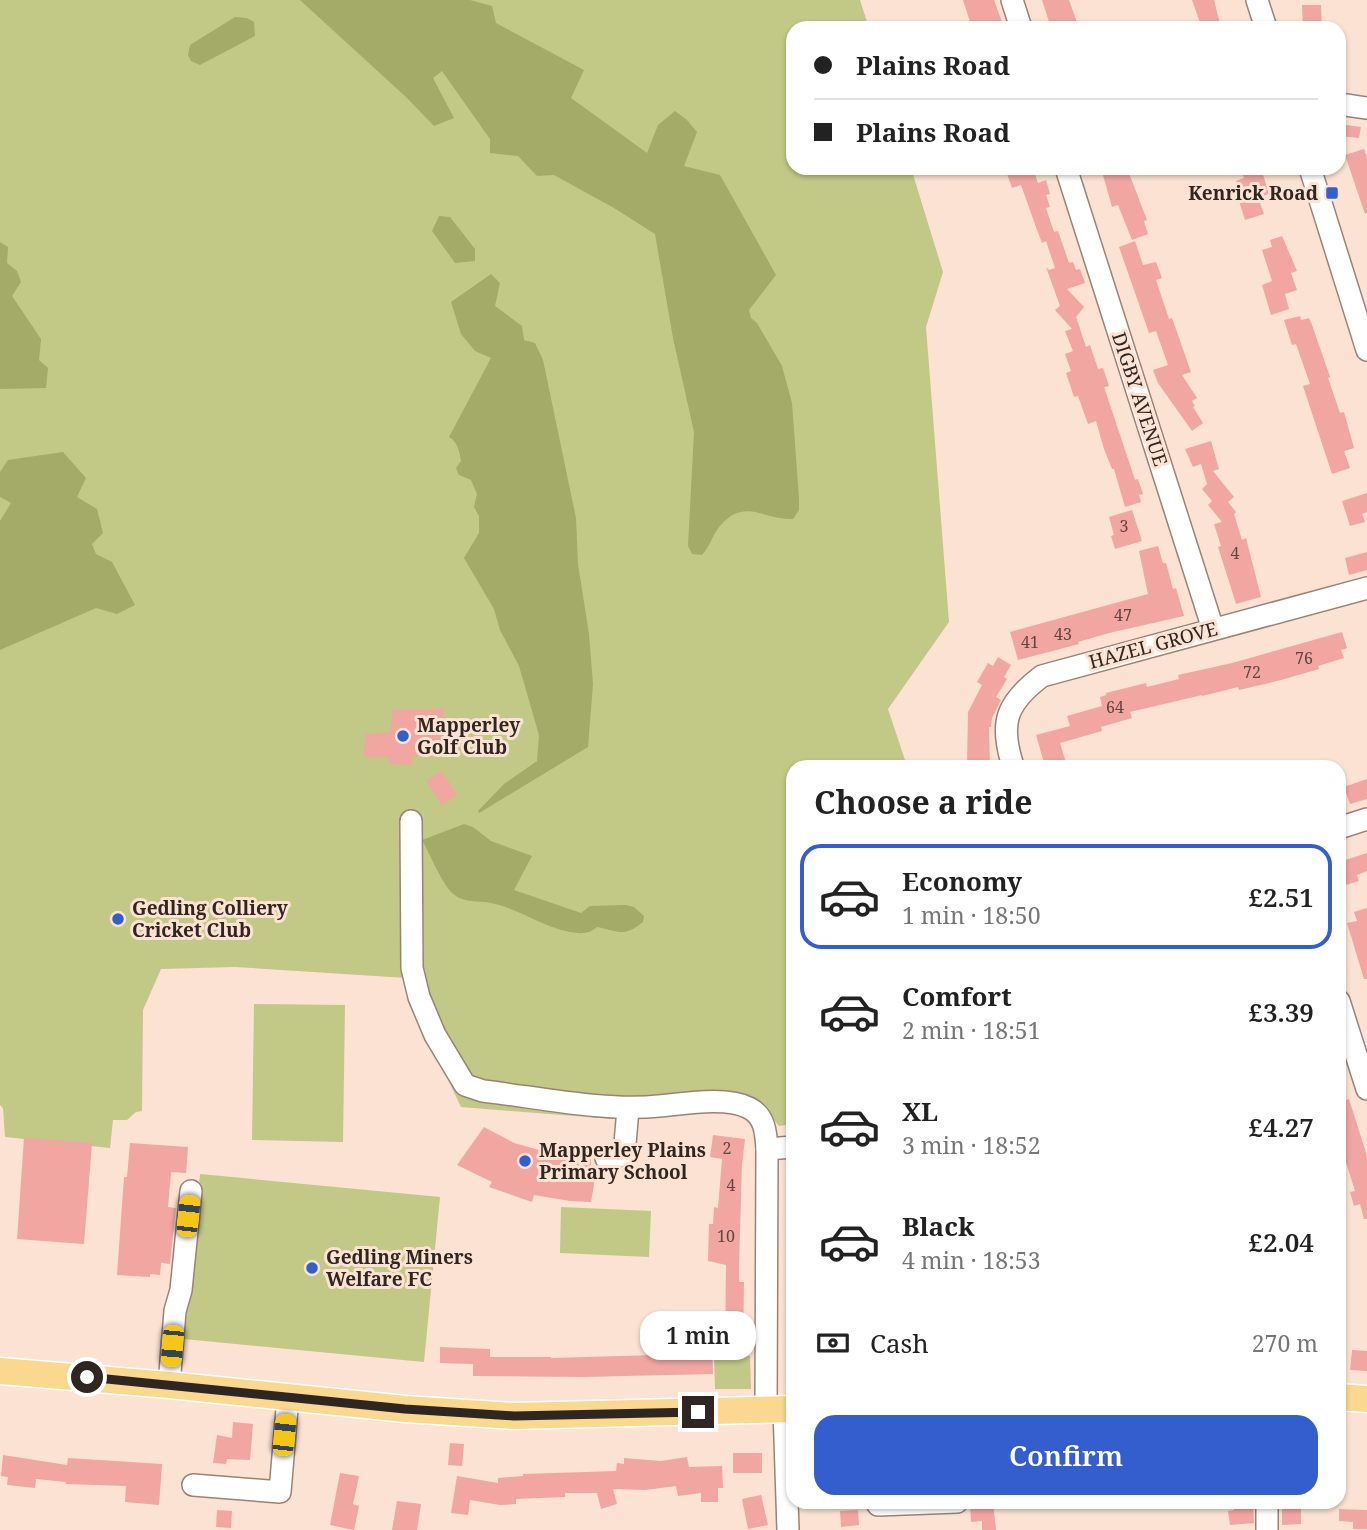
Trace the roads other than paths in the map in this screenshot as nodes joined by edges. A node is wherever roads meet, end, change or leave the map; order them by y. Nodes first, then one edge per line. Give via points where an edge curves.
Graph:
1 (1013, 0) edge
2 (1257, 0) edge
3 (1019, 21) edge
4 (1264, 21) edge
5 (1346, 105) edge
6 (1367, 108) edge
7 (1068, 175) edge
8 (1312, 175) edge
9 (1367, 350) edge
10 (1367, 588) edge
11 (1213, 629) junction
12 (1011, 760) edge
13 (1367, 819) edge
14 (411, 821) dead end
15 (1346, 826) edge
16 (1346, 1023) edge
17 (1367, 1089) edge
18 (628, 1108) junction
19 (786, 1148) edge
20 (766, 1149) junction
21 (606, 1158) dead end
22 (191, 1191) dead end
23 (0, 1371) edge
24 (169, 1385) junction
25 (288, 1397) junction
26 (1346, 1398) edge
27 (1367, 1399) edge
28 (781, 1409) edge
29 (193, 1485) dead end
30 (786, 1495) edge
31 (787, 1509) edge
32 (1267, 1509) edge
33 (788, 1530) edge
34 (1267, 1530) edge

1 - 3 street
2 - 4 street
5 - 6 street
7 - 11 street, DIGBY AVENUE
8 - 9 street
10 - 11 street, HAZEL GROVE
11 - 12 street, HAZEL GROVE via 1042,676 1025,688 1006,720
13 - 15 street
14 - 18 street via 412,968 435,1035 465,1085
16 - 17 street
18 - 20 street via 681,1102 747,1106 761,1117
18 - 21 street via 624,1155
19 - 20 street
20 - 28 street
22 - 24 street
23 - 24 main road
24 - 25 main road
25 - 28 main road via 514,1416
25 - 29 street via 280,1492
26 - 27 main road
28 - 30 street
31 - 33 street
32 - 34 street

